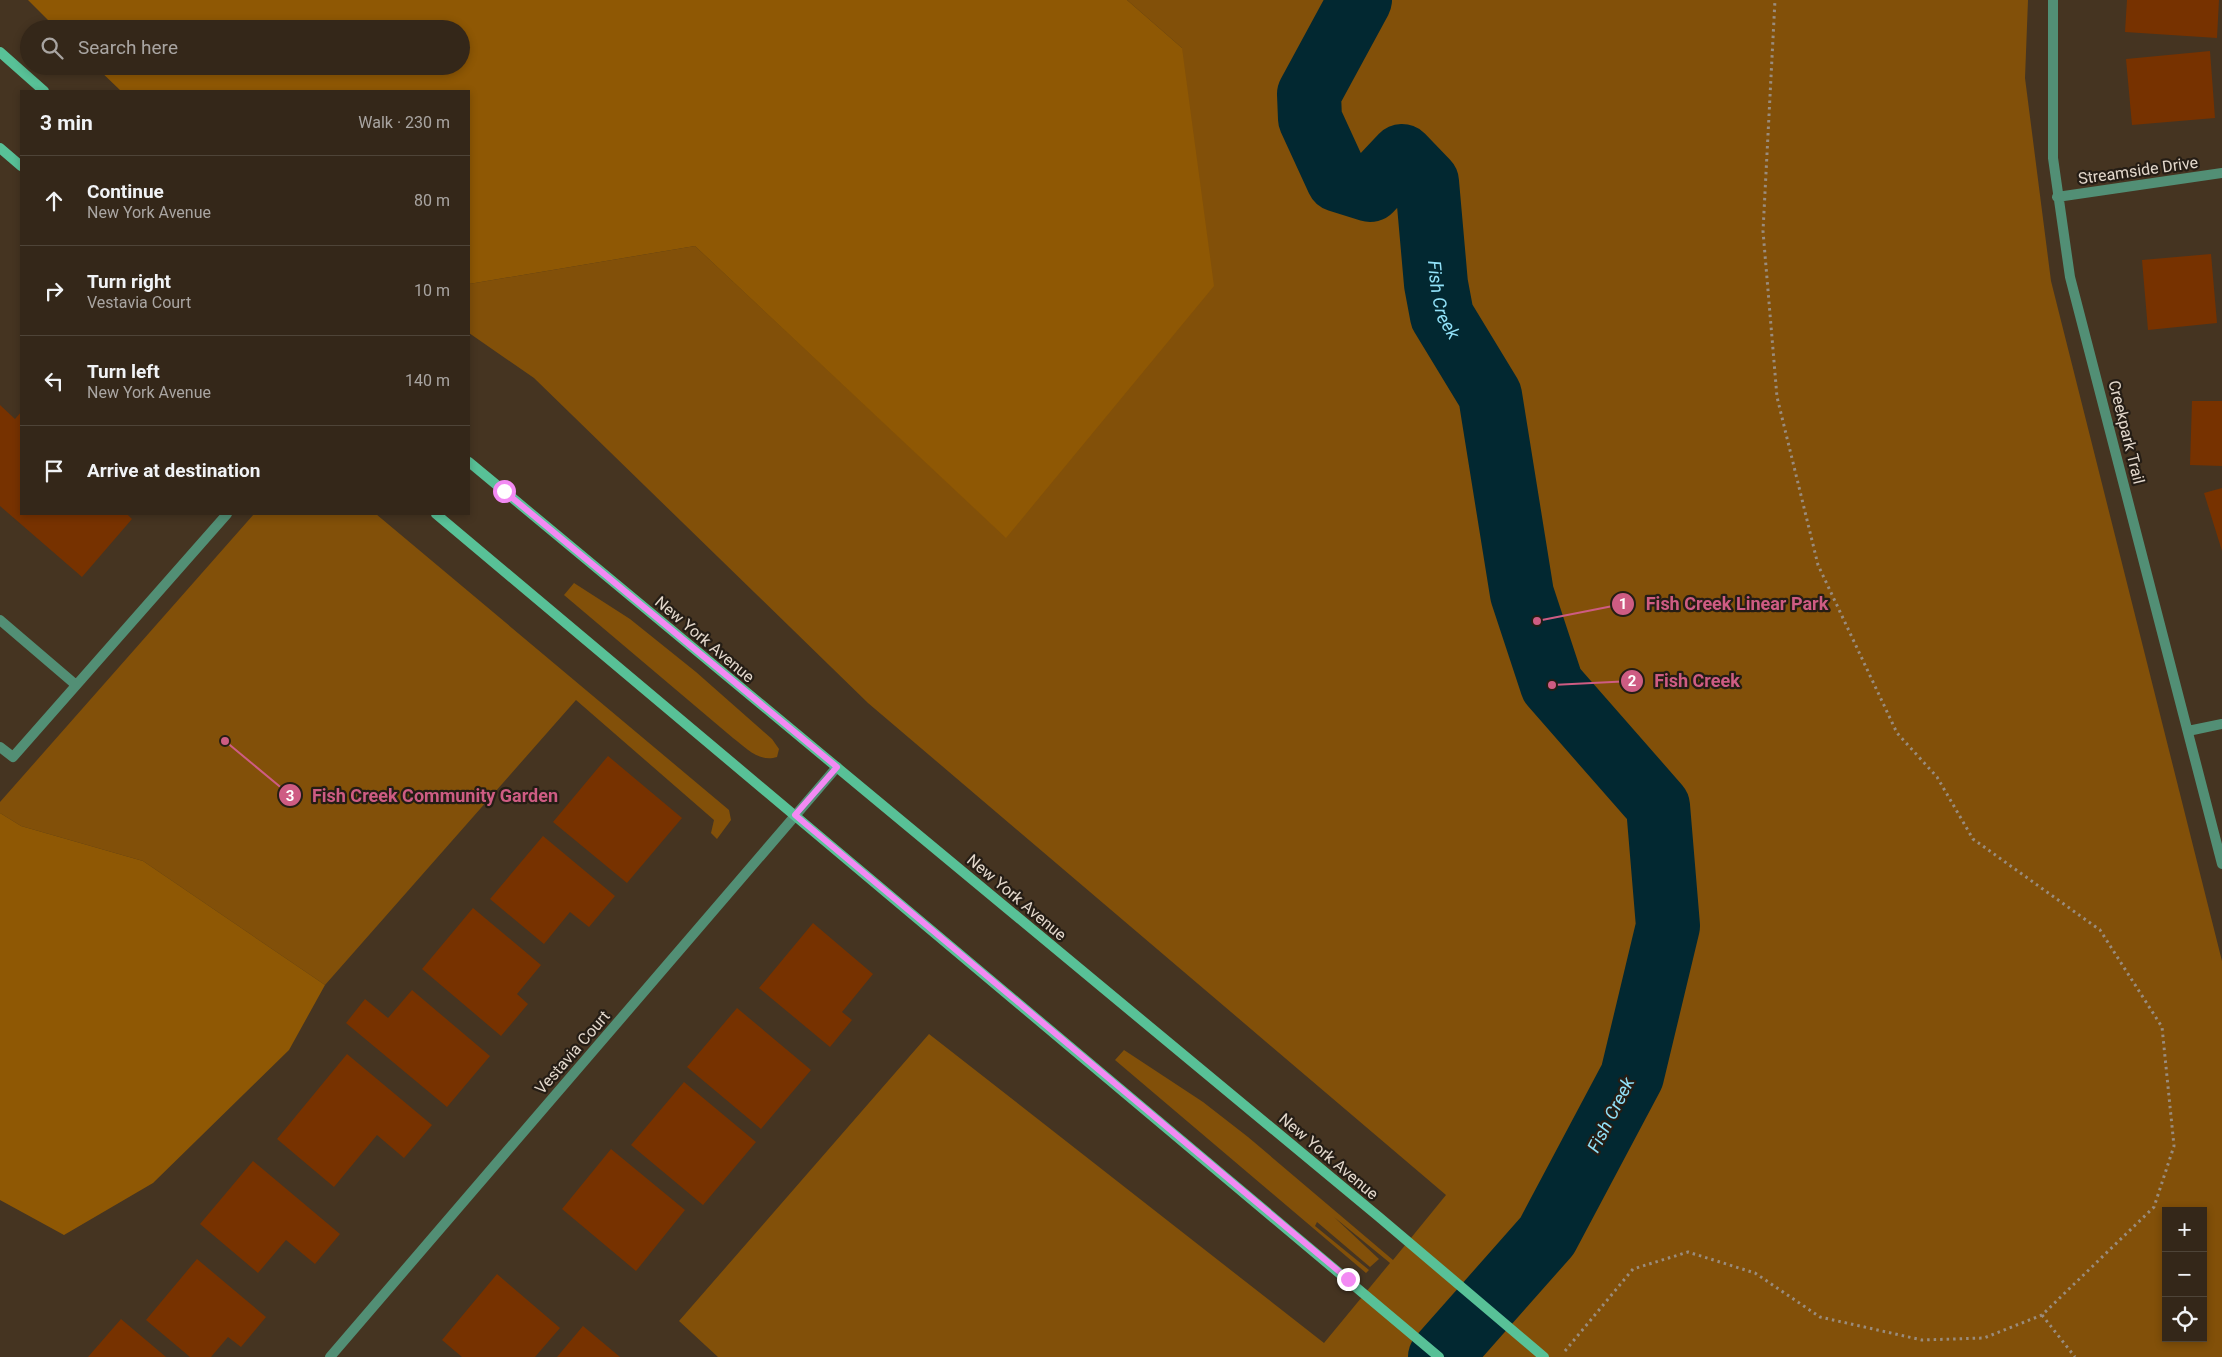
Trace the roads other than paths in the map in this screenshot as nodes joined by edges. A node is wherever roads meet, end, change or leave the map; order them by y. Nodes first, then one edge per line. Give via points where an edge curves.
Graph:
1 (2053, 0) edge
2 (0, 52) edge
3 (20, 70) edge
4 (26, 75) edge
5 (43, 90) edge
6 (0, 148) edge
7 (20, 165) edge
8 (2222, 173) edge
9 (2058, 197) junction
10 (470, 463) edge
11 (226, 515) edge
12 (437, 515) edge
13 (0, 620) edge
14 (76, 685) junction
15 (2222, 724) edge
16 (2188, 731) junction
17 (0, 747) edge
18 (837, 767) junction
19 (795, 815) junction
20 (2222, 864) edge
21 (335, 1355) edge
22 (1439, 1357) edge
23 (1544, 1357) edge

1 - 9 street, Creekpark Trail via 2053,158
2 - 3 main road
4 - 5 main road
6 - 7 main road
8 - 9 street, Streamside Drive
9 - 16 street, Creekpark Trail via 2070,277
10 - 18 main road, New York Avenue
11 - 14 street
12 - 19 main road
13 - 14 street
14 - 17 street via 12,757
15 - 16 street
16 - 20 street, Creekpark Trail
18 - 19 street, Vestavia Court
18 - 23 main road, New York Avenue
19 - 21 street, Vestavia Court
19 - 22 main road

